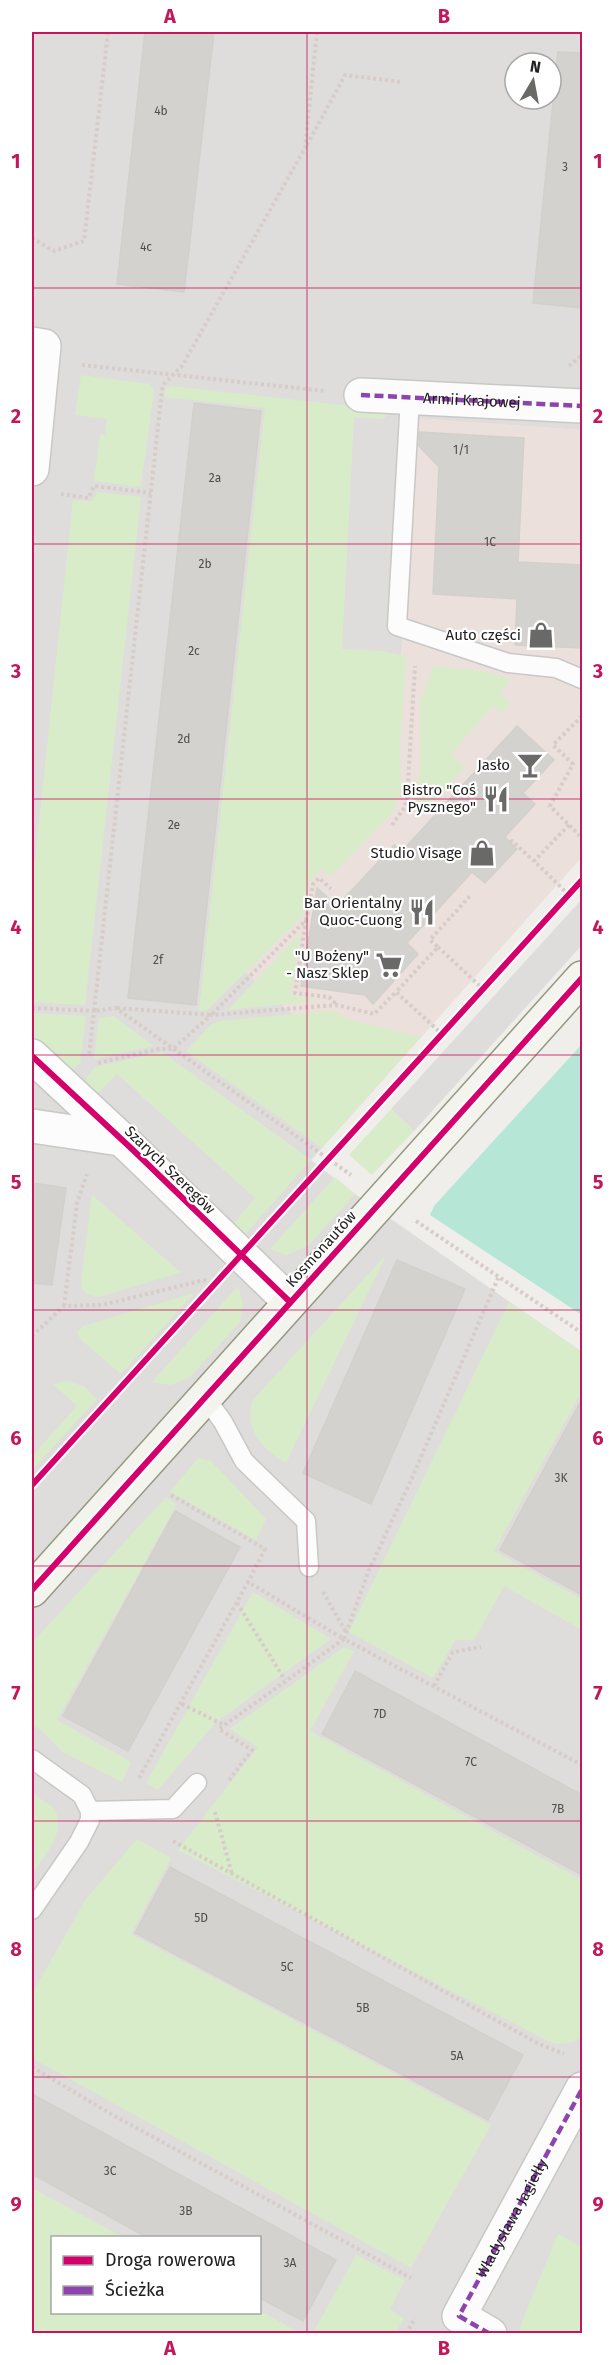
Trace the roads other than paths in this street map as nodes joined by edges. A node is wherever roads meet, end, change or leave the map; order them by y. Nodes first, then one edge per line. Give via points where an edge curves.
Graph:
1 (37, 352) edge
2 (361, 395) road end
3 (410, 398) junction
4 (582, 406) edge
5 (32, 469) edge
6 (582, 679) edge
7 (582, 978) edge
8 (32, 1056) edge
9 (32, 1126) edge
10 (120, 1139) junction
11 (290, 1302) junction
12 (205, 1397) junction
13 (309, 1567) road end
14 (32, 1590) edge
15 (32, 1759) edge
16 (203, 1787) road end
17 (90, 1811) junction
18 (32, 1910) edge
19 (582, 2089) edge
20 (490, 2334) edge

1 - 5 street
2 - 3 street, Armii Krajowej
3 - 4 street, Armii Krajowej
3 - 6 lane via 397,626 508,663 556,668
7 - 11 street, Kosmonautów
8 - 10 street, Szarych Szeregów
9 - 10 street, Szarych Szeregów
10 - 11 street, Szarych Szeregów
11 - 12 street, Kosmonautów
12 - 13 lane via 244,1461 306,1521
12 - 14 street, Kosmonautów
15 - 17 lane via 82,1795
16 - 17 lane via 173,1809
17 - 18 lane via 90,1820 79,1842
19 - 20 street, Władysława Jagiełły via 459,2316

